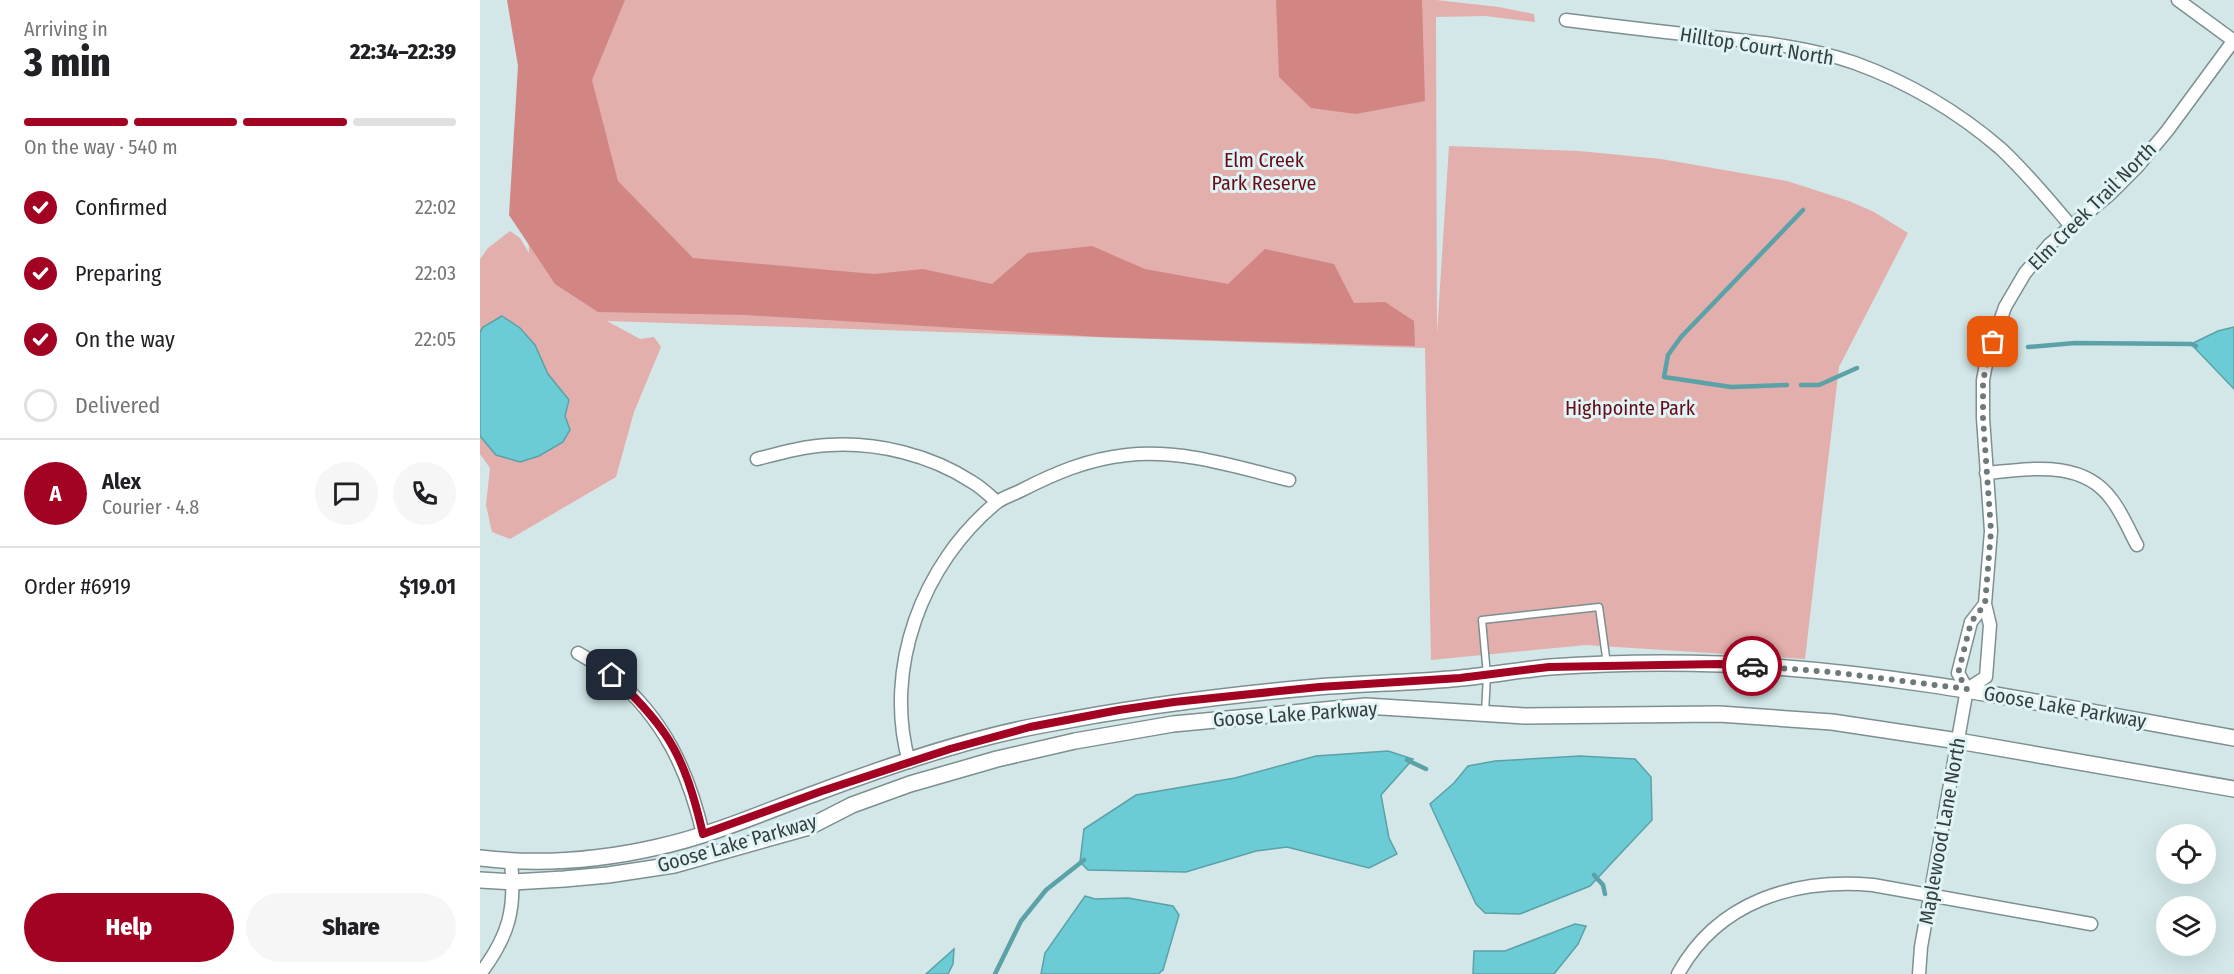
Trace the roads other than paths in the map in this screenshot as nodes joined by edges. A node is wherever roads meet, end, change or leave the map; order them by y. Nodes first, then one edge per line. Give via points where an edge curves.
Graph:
1 (2178, 0) edge
2 (1566, 20) dead end
3 (2234, 41) edge
4 (2071, 226) junction
5 (757, 459) dead end
6 (1986, 473) junction
7 (1289, 480) dead end
8 (997, 502) junction
9 (2136, 545) dead end
10 (1985, 604) junction
11 (578, 653) dead end
12 (1607, 665) junction
13 (1487, 675) junction
14 (1967, 689) junction
15 (1485, 713) junction
16 (2234, 738) edge
17 (1958, 741) junction
18 (909, 762) junction
19 (2234, 789) edge
20 (703, 834) junction
21 (480, 858) edge
22 (511, 862) junction
23 (480, 880) edge
24 (513, 882) junction
25 (1930, 895) junction
26 (2091, 924) dead end
27 (480, 974) edge
28 (1678, 974) edge
29 (1919, 974) edge

1 - 3 street
2 - 4 street, Hilltop Court North via 1764,43 1854,63 1914,89 1959,117 2000,148
3 - 4 street, Elm Creek Trail North via 2137,167
4 - 6 street, Elm Creek Trail North via 2025,273 2005,307 1983,380
5 - 8 street via 829,445 867,446 938,464 971,481
6 - 9 street via 2051,469 2070,470 2087,477 2113,500
6 - 10 street, Elm Creek Trail North via 1991,531
7 - 8 street via 1209,460 1129,455 1090,460
8 - 18 street via 958,542 934,576 916,614 905,654 901,695 902,732
10 - 14 street, Elm Creek Trail North via 1971,622 1958,674
10 - 14 street, Elm Creek Trail North via 1990,625 1986,677
11 - 20 street via 619,682 666,735 684,770
12 - 13 street, Goose Lake Parkway
12 - 13 lane via 1599,607 1482,620
12 - 14 street, Goose Lake Parkway via 1719,664 1831,672
13 - 15 lane
13 - 18 street, Goose Lake Parkway via 1174,702 1030,727
14 - 16 street, Goose Lake Parkway
14 - 17 street, Maplewood Lane North
15 - 17 street, Goose Lake Parkway via 1719,714 1832,722
15 - 24 street, Goose Lake Parkway via 1366,706 1173,724 1075,741 910,784 809,827 674,865 608,875
17 - 19 street, Goose Lake Parkway
17 - 25 street, Maplewood Lane North
18 - 20 street, Goose Lake Parkway
20 - 22 street, Goose Lake Parkway via 658,847 579,859
21 - 22 street, Goose Lake Parkway
22 - 24 street
23 - 24 street, Goose Lake Parkway
24 - 27 street via 507,930
25 - 26 street
25 - 28 street via 1842,883 1800,887 1770,896 1713,930
25 - 29 street, Maplewood Lane North

